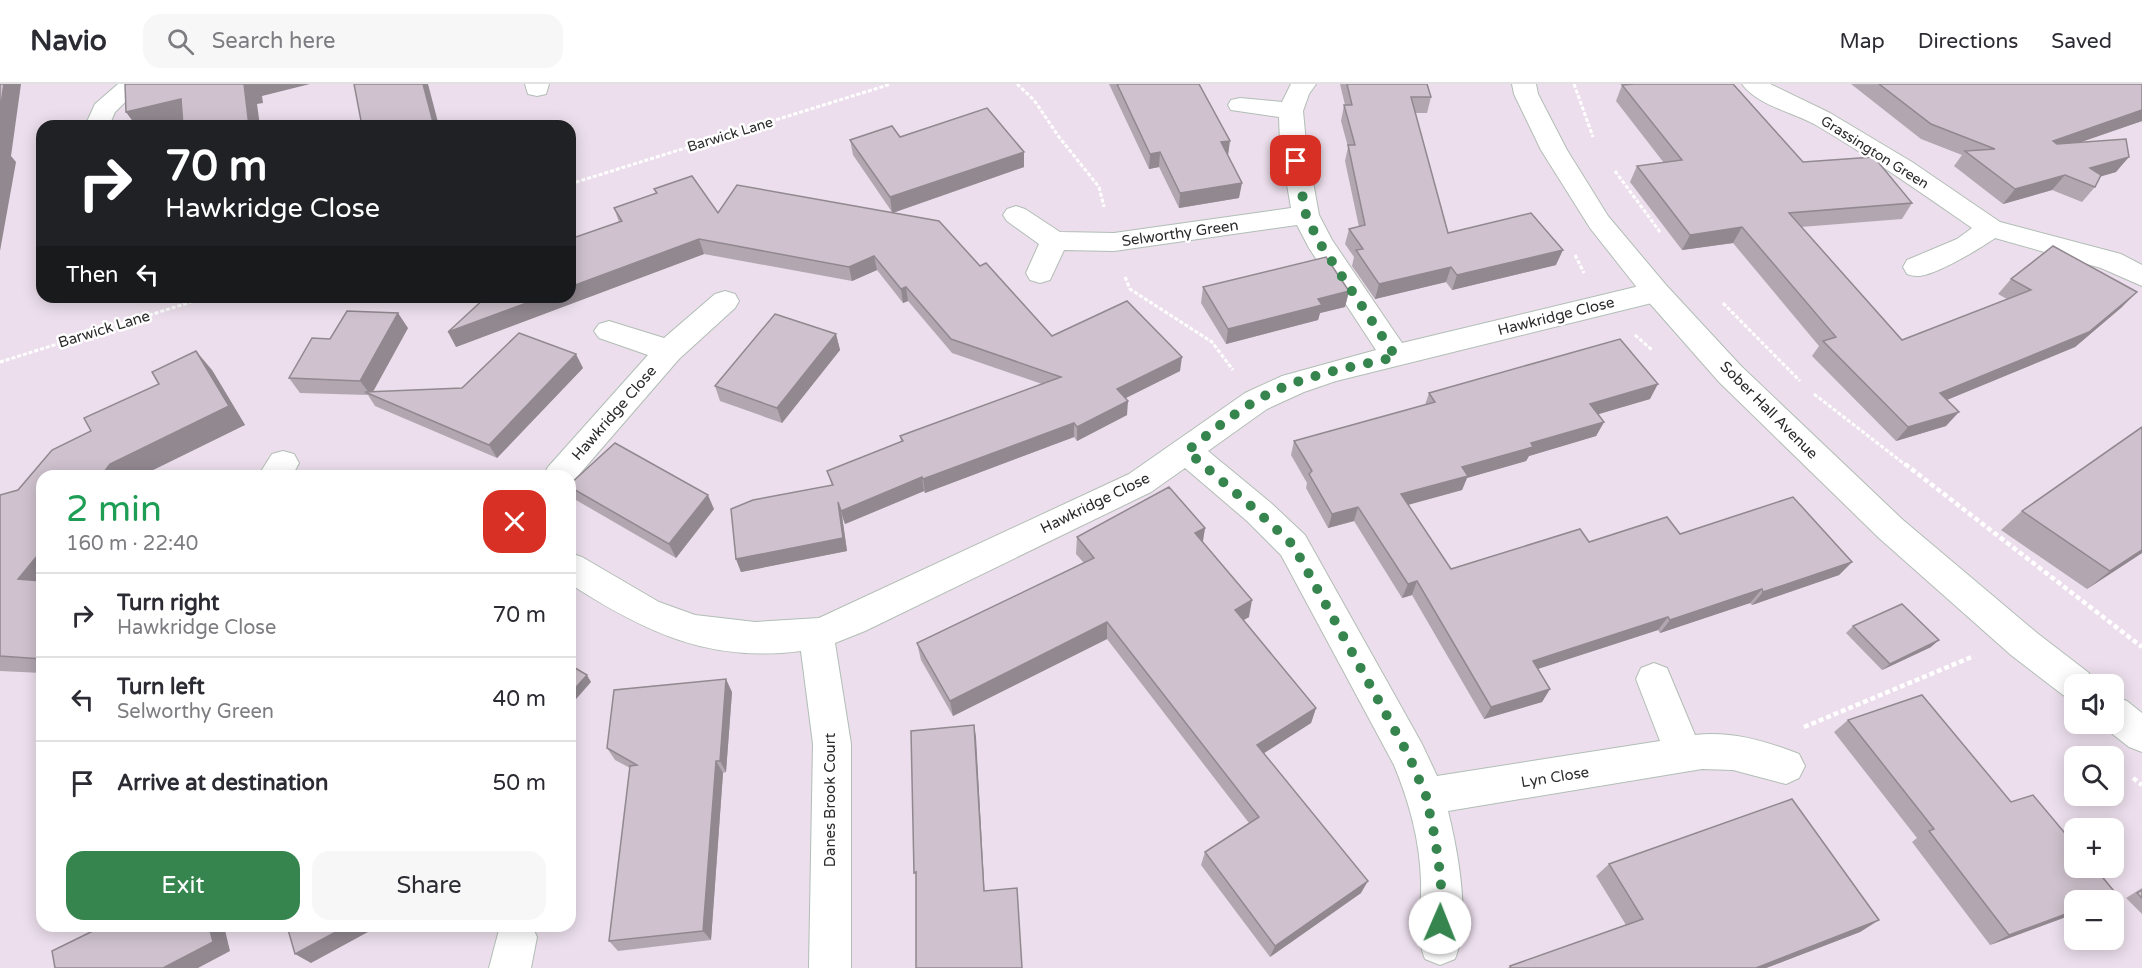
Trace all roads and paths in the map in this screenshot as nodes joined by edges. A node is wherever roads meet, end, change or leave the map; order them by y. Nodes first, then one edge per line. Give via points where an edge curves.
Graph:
1 (132, 84) edge
2 (891, 84) edge
3 (1304, 84) edge
4 (1524, 84) edge
5 (1574, 84) edge
6 (1755, 84) edge
7 (1240, 105) dead end
8 (1291, 111) junction
9 (99, 120) edge
10 (1597, 147) dead end
11 (1611, 166) dead end
12 (576, 182) edge
13 (1016, 215) dead end
14 (1306, 215) junction
15 (1991, 228) junction
16 (1660, 232) dead end
17 (1053, 241) junction
18 (1917, 267) dead end
19 (1040, 273) dead end
20 (2142, 276) edge
21 (1656, 292) junction
22 (725, 301) dead end
23 (1722, 302) dead end
24 (188, 303) edge
25 (609, 331) dead end
26 (669, 351) junction
27 (1396, 357) junction
28 (0, 362) edge
29 (1803, 384) dead end
30 (1811, 393) dead end
31 (1187, 451) junction
32 (564, 470) edge
33 (576, 570) edge
34 (816, 634) junction
35 (2024, 644) junction
36 (2142, 647) edge
37 (2064, 675) edge
38 (1654, 679) dead end
39 (2124, 721) edge
40 (2142, 735) edge
41 (1683, 752) junction
42 (1751, 754) junction
43 (1786, 766) dead end
44 (1426, 796) junction
45 (1440, 944) dead end
46 (830, 968) edge

1 - 9 street via 104,109
2 - 12 path, Barwick Lane
3 - 8 street
4 - 21 street, Sober Hall Avenue via 1554,150 1599,222
5 - 10 path
6 - 15 street, Grassington Green via 1821,118 1903,168
7 - 8 street
8 - 14 street
11 - 16 path
13 - 17 street
14 - 17 street, Selworthy Green via 1114,242
14 - 27 street via 1319,242
15 - 18 street via 1966,245
15 - 20 street, Grassington Green via 2111,261
17 - 19 street
21 - 27 street, Hawkridge Close
21 - 35 street, Sober Hall Avenue via 1730,374 1891,529
22 - 26 street, Hawkridge Close
23 - 29 path
24 - 28 path, Barwick Lane
25 - 26 street, Hawkridge Close
26 - 32 street, Hawkridge Close
27 - 31 street, Hawkridge Close via 1333,371 1265,396
30 - 36 path
31 - 34 street, Hawkridge Close via 1140,483
31 - 44 street via 1293,545 1409,756
33 - 34 street, Hawkridge Close via 658,618 698,630 774,638
34 - 46 street, Danes Brook Court via 832,744
35 - 37 street, Sober Hall Avenue
35 - 42 path via 1980,653 1794,731
38 - 41 street
39 - 40 street
41 - 42 street, Lyn Close
41 - 44 street, Lyn Close via 1636,764
42 - 43 street, Lyn Close
44 - 45 street via 1441,880

